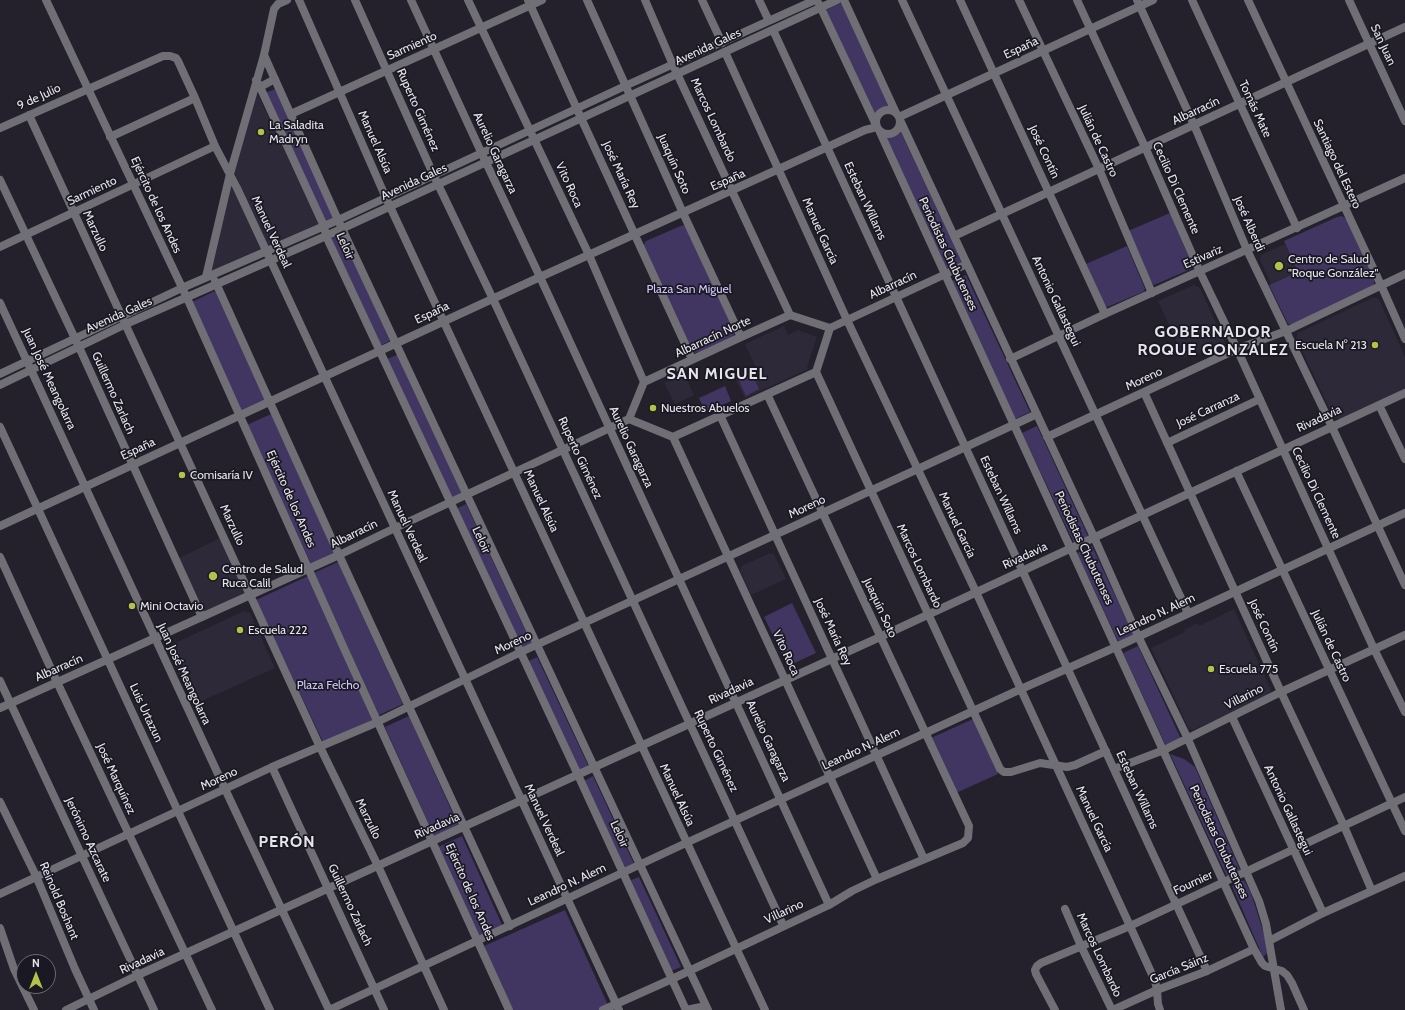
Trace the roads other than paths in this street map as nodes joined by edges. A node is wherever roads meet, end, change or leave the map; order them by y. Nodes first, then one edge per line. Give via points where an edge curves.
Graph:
1 (46, 0) edge
2 (286, 0) edge
3 (299, 0) edge
4 (355, 0) edge
5 (411, 0) edge
6 (468, 0) edge
7 (542, 0) edge
8 (587, 0) edge
9 (645, 0) edge
10 (702, 0) edge
11 (759, 0) edge
12 (816, 0) edge
13 (837, 0) edge
14 (844, 0) edge
15 (902, 0) edge
16 (960, 0) edge
17 (1019, 0) edge
18 (1077, 0) edge
19 (1153, 0) edge
20 (1192, 0) edge
21 (1248, 0) edge
22 (1349, 0) edge
23 (530, 3) edge
24 (1138, 3) edge
25 (820, 8) junction
26 (769, 21) junction
27 (1405, 27) edge
28 (480, 28) junction
29 (1091, 29) junction
30 (773, 30) junction
31 (722, 43) junction
32 (1369, 44) junction
33 (434, 50) junction
34 (1043, 51) junction
35 (725, 52) junction
36 (264, 55) junction
37 (170, 56) joint
38 (673, 64) junction
39 (387, 71) junction
40 (995, 73) junction
41 (678, 74) junction
42 (275, 79) junction
43 (1286, 82) junction
44 (258, 83) junction
45 (625, 86) junction
46 (89, 87) junction
47 (340, 92) junction
48 (629, 95) junction
49 (946, 95) junction
50 (196, 98) junction
51 (1240, 104) junction
52 (577, 109) junction
53 (291, 114) junction
54 (29, 115) junction
55 (898, 117) junction
56 (581, 118) junction
57 (1405, 121) edge
58 (1194, 125) junction
59 (0, 128) edge
60 (877, 128) junction
61 (529, 132) junction
62 (110, 137) junction
63 (534, 140) junction
64 (215, 146) junction
65 (827, 148) junction
66 (1145, 148) junction
67 (482, 154) junction
68 (487, 162) junction
69 (1099, 169) junction
70 (780, 170) junction
71 (230, 174) junction
72 (434, 176) junction
73 (1405, 178) edge
74 (0, 180) edge
75 (438, 184) junction
76 (133, 186) junction
77 (733, 191) junction
78 (1050, 192) junction
79 (386, 198) junction
80 (391, 206) junction
81 (1344, 206) junction
82 (73, 213) junction
83 (683, 213) junction
84 (1002, 214) junction
85 (338, 220) junction
86 (324, 226) junction
87 (342, 228) junction
88 (1297, 228) junction
89 (636, 234) junction
90 (25, 235) junction
91 (326, 236) junction
92 (954, 236) junction
93 (0, 247) edge
94 (1247, 250) junction
95 (266, 252) junction
96 (589, 255) junction
97 (270, 260) junction
98 (967, 264) junction
99 (1200, 272) junction
100 (944, 274) junction
101 (1405, 274) edge
102 (210, 276) junction
103 (540, 276) junction
104 (217, 285) junction
105 (1382, 286) junction
106 (182, 288) junction
107 (1152, 293) junction
108 (896, 297) junction
109 (187, 298) junction
110 (493, 298) junction
111 (0, 303) edge
112 (1106, 314) junction
113 (790, 315) junction
114 (122, 316) junction
115 (847, 320) junction
116 (444, 321) junction
117 (126, 324) junction
118 (830, 328) junction
119 (1286, 331) junction
120 (741, 337) junction
121 (1058, 337) junction
122 (1405, 339) edge
123 (77, 343) junction
124 (396, 343) junction
125 (1237, 349) junction
126 (380, 351) junction
127 (692, 359) junction
128 (1010, 359) junction
129 (27, 361) junction
130 (31, 370) junction
131 (816, 372) junction
132 (0, 374) edge
133 (325, 376) junction
134 (644, 382) junction
135 (0, 385) edge
136 (1144, 392) junction
137 (1405, 393) edge
138 (767, 394) junction
139 (1260, 399) junction
140 (270, 401) junction
141 (1379, 405) junction
142 (1037, 414) junction
143 (1096, 414) junction
144 (240, 415) junction
145 (720, 416) junction
146 (629, 419) junction
147 (1014, 425) junction
148 (0, 427) edge
149 (1332, 427) junction
150 (610, 429) junction
151 (673, 437) junction
152 (1047, 437) junction
153 (181, 442) junction
154 (1167, 443) junction
155 (966, 447) junction
156 (1283, 449) junction
157 (563, 450) junction
158 (1405, 459) edge
159 (132, 465) junction
160 (918, 469) junction
161 (1236, 471) junction
162 (515, 472) junction
163 (85, 486) junction
164 (871, 491) junction
165 (1190, 493) junction
166 (467, 494) junction
167 (450, 502) junction
168 (38, 508) junction
169 (823, 513) junction
170 (1405, 513) edge
171 (1142, 515) junction
172 (1378, 525) junction
173 (0, 526) edge
174 (395, 528) junction
175 (775, 535) junction
176 (1094, 537) junction
177 (1071, 548) junction
178 (1328, 548) junction
179 (339, 555) junction
180 (729, 556) junction
181 (0, 557) edge
182 (308, 568) junction
183 (1282, 569) junction
184 (1022, 570) junction
185 (680, 579) junction
186 (1405, 585) edge
187 (1234, 591) junction
188 (976, 592) junction
189 (251, 595) junction
190 (633, 601) junction
191 (1188, 613) junction
192 (928, 614) junction
193 (202, 617) junction
194 (584, 623) junction
195 (1405, 635) edge
196 (880, 636) junction
197 (1138, 636) junction
198 (155, 639) junction
199 (538, 645) junction
200 (1116, 647) junction
201 (1374, 649) junction
202 (521, 652) junction
203 (832, 658) junction
204 (108, 659) junction
205 (1068, 668) junction
206 (1329, 670) junction
207 (465, 680) junction
208 (785, 680) junction
209 (0, 681) edge
210 (57, 682) junction
211 (1021, 689) junction
212 (1281, 692) junction
213 (736, 702) junction
214 (10, 703) junction
215 (409, 706) junction
216 (0, 708) edge
217 (973, 711) junction
218 (1405, 712) edge
219 (1232, 717) junction
220 (378, 721) junction
221 (690, 723) junction
222 (925, 733) junction
223 (1187, 737) junction
224 (641, 746) junction
225 (320, 747) junction
226 (1164, 750) junction
227 (1106, 751) junction
228 (876, 755) junction
229 (1057, 766) junction
230 (272, 767) junction
231 (595, 767) junction
232 (1114, 769) junction
233 (578, 775) junction
234 (830, 776) junction
235 (224, 789) junction
236 (1405, 797) edge
237 (781, 799) junction
238 (521, 801) junction
239 (0, 802) edge
240 (1392, 803) junction
241 (178, 811) junction
242 (735, 820) junction
243 (465, 826) junction
244 (1344, 826) junction
245 (1405, 831) edge
246 (969, 832) joint
247 (129, 834) junction
248 (433, 841) junction
249 (686, 843) junction
250 (1294, 850) junction
251 (82, 856) junction
252 (924, 859) junction
253 (641, 864) junction
254 (378, 866) junction
255 (623, 872) junction
256 (1246, 872) junction
257 (36, 876) junction
258 (1405, 876) edge
259 (877, 879) junction
260 (1224, 882) junction
261 (329, 888) junction
262 (1372, 891) junction
263 (0, 894) edge
264 (567, 897) junction
265 (1176, 904) junction
266 (829, 905) junction
267 (1065, 909) dead end
268 (282, 910) junction
269 (1323, 913) junction
270 (784, 925) junction
271 (510, 926) junction
272 (1130, 926) junction
273 (0, 928) edge
274 (234, 932) junction
275 (479, 940) junction
276 (1269, 941) junction
277 (1081, 946) junction
278 (735, 948) junction
279 (1254, 949) junction
280 (186, 954) junction
281 (424, 966) junction
282 (1274, 969) junction
283 (689, 971) junction
284 (1207, 971) junction
285 (138, 975) junction
286 (672, 979) junction
287 (375, 989) junction
288 (1157, 990) junction
289 (89, 999) junction
290 (618, 1007) edge
291 (707, 1008) edge
292 (34, 1010) edge
293 (66, 1010) edge
294 (94, 1010) edge
295 (154, 1010) edge
296 (212, 1010) edge
297 (270, 1010) edge
298 (329, 1010) edge
299 (384, 1010) edge
300 (444, 1010) edge
301 (510, 1010) edge
302 (603, 1010) edge
303 (686, 1010) edge
304 (765, 1010) edge
305 (1055, 1010) edge
306 (1112, 1010) edge
307 (1160, 1010) edge
308 (1281, 1010) edge
309 (1304, 1010) edge

1 - 46 street, Ejército de los Andes
2 - 36 street via 274,9
3 - 47 street, Manuel Alsúa
4 - 39 street, Ruperto Giménez
5 - 33 street, Aurelio Garagarza
6 - 28 street, Vito Roca
7 - 23 street, Sarmiento
8 - 45 street, Juaquín Soto
9 - 38 street, Marcos Lombardo
10 - 31 street
11 - 26 street
12 - 25 street, Periodistas Chubutenses
12 - 26 street, Avenida Gales
13 - 25 street, Avenida Gales
14 - 55 street, Periodistas Chubutenses
15 - 49 street, Antonio Gallastegui
16 - 40 street, José Contín
17 - 34 street, Julián de Castro
18 - 29 street, Cecilio Di Clemente
19 - 24 street, España
20 - 51 street, Tomás Mate
21 - 43 street, Santiago del Estero
22 - 32 street, San Juan
23 - 28 street, Sarmiento
23 - 52 street, José María Rey
24 - 29 street, España
24 - 58 street, José Alberdi
25 - 30 street, Avenida Gales
25 - 60 street, Periodistas Chubutenses
26 - 31 street, Avenida Gales
27 - 32 street, Albarracín
28 - 33 street, Sarmiento
28 - 61 street, Vito Roca
29 - 34 street, España
29 - 66 street, Cecilio Di Clemente
30 - 35 street, Avenida Gales
30 - 65 street, Esteban Willams
31 - 38 street, Avenida Gales
32 - 43 street, Albarracín
32 - 57 street, San Juan
33 - 39 street, Sarmiento
33 - 67 street, Aurelio Garagarza
34 - 40 street, España
34 - 69 street, Julián de Castro
35 - 41 street, Avenida Gales
35 - 70 street, Manuel García
36 - 42 street, Leloir
36 - 44 street
37 - 46 street, 9 de Julio via 163,56
37 - 50 street, Manuel Verdeal via 178,61
38 - 41 street, Marcos Lombardo
38 - 45 street, Avenida Gales
39 - 47 street, Sarmiento
39 - 72 street, Ruperto Giménez
40 - 49 street, España
40 - 78 street, José Contín
41 - 48 street, Avenida Gales
41 - 77 street, Marcos Lombardo
42 - 44 street
42 - 53 street, Leloir
43 - 51 street, Albarracín
43 - 81 street, Santiago del Estero
44 - 71 street
44 - 86 street, Leloir
45 - 48 street, Juaquín Soto
45 - 52 street, Avenida Gales
46 - 54 street, 9 de Julio
46 - 62 street, Ejército de los Andes
47 - 53 street, Sarmiento
47 - 79 street, Manuel Alsúa
48 - 56 street, Avenida Gales
48 - 83 street, Juaquín Soto
49 - 55 street, España
49 - 84 street, Antonio Gallastegui
50 - 62 street
50 - 64 street, Manuel Verdeal
51 - 58 street, Albarracín
51 - 88 street, Tomás Mate
52 - 56 street, José María Rey
52 - 61 street, Avenida Gales
53 - 85 street, Leloir
54 - 59 street, 9 de Julio
54 - 82 street, Marzullo
55 - 60 street via 898,127 893,133 885,134
55 - 60 street via 889,110 881,112 876,118
55 - 92 street, Periodistas Chubutenses
56 - 63 street, Avenida Gales
56 - 89 street, José María Rey
58 - 66 street, Albarracín
58 - 94 street, José Alberdi
60 - 65 street, España via 865,130
60 - 100 street, Periodistas Chubutenses
61 - 63 street, Vito Roca
61 - 67 street, Avenida Gales
62 - 76 street, Ejército de los Andes
63 - 68 street, Avenida Gales
63 - 96 street, Vito Roca
64 - 71 street, Manuel Verdeal
64 - 76 street, Sarmiento
65 - 70 street, España
65 - 108 street, Esteban Willams
66 - 69 street, Albarracín
66 - 99 street, Cecilio Di Clemente
67 - 68 street, Aurelio Garagarza
67 - 72 street, Avenida Gales
68 - 75 street, Avenida Gales
68 - 103 street, Aurelio Garagarza
69 - 78 street, Albarracín
69 - 107 street, Julián de Castro
70 - 77 street, España
70 - 115 street, Manuel García
71 - 95 street, Manuel Verdeal
71 - 102 street
72 - 75 street, Ruperto Giménez
72 - 79 street, Avenida Gales
73 - 81 street, Estivariz
74 - 90 street, Guillermo Zarlach
75 - 80 street, Avenida Gales
75 - 110 street, Ruperto Giménez
76 - 82 street, Sarmiento
76 - 106 street, Ejército de los Andes
77 - 83 street, España
77 - 113 street, Marcos Lombardo
78 - 84 street, Albarracín
78 - 112 street, José Contín
79 - 80 street, Manuel Alsúa
79 - 85 street, Avenida Gales
80 - 87 street, Avenida Gales
80 - 116 street, Manuel Alsúa
81 - 88 street, Estivariz
81 - 105 street, Santiago del Estero
82 - 90 street, Sarmiento
82 - 114 street, Marzullo
83 - 89 street, España
83 - 120 street, Juaquín Soto
84 - 92 street, Albarracín
84 - 121 street, Antonio Gallastegui
85 - 86 street, Avenida Gales
85 - 87 street, Leloir
86 - 91 street, Leloir
86 - 95 street, Avenida Gales
87 - 91 street, Avenida Gales
87 - 124 street, Leloir
88 - 94 street, Estivariz
89 - 96 street, España
89 - 127 street, José María Rey
90 - 93 street, Sarmiento
90 - 123 street, Guillermo Zarlach
91 - 97 street, Avenida Gales
91 - 126 street, Leloir
92 - 98 street, Periodistas Chubutenses
94 - 99 street, Estivariz
94 - 119 street, José Alberdi
95 - 97 street, Manuel Verdeal
95 - 102 street, Avenida Gales
96 - 103 street, España
96 - 134 street, Vito Roca
97 - 104 street, Avenida Gales
97 - 133 street, Manuel Verdeal
98 - 100 street, Albarracín
98 - 128 street, Periodistas Chubutenses
99 - 107 street, Estivariz
99 - 125 street, Cecilio Di Clemente
100 - 108 street, Albarracín
100 - 147 street, Periodistas Chubutenses
101 - 105 street, Moreno
102 - 104 street, Ejército de los Andes
102 - 106 street, Avenida Gales
103 - 110 street, España
103 - 150 street, Aurelio Garagarza
104 - 109 street, Avenida Gales
104 - 140 street, Ejército de los Andes
105 - 119 street, Moreno
105 - 122 street, Santiago del Estero
106 - 109 street, Ejército de los Andes
106 - 114 street, Avenida Gales
107 - 112 street, Estivariz
108 - 115 street, Albarracín
108 - 155 street, Esteban Willams
109 - 117 street, Avenida Gales
109 - 144 street, Ejército de los Andes
110 - 116 street, España
110 - 157 street, Ruperto Giménez
111 - 129 street, Juan José Meangolarra
112 - 121 street, Estivariz
113 - 118 street
113 - 120 street, Albarracín Norte
114 - 117 street, Marzullo
114 - 123 street, Avenida Gales
115 - 118 street, Albarracín
115 - 160 street, Manuel García
116 - 124 street, España
116 - 162 street, Manuel Alsúa
117 - 123 street, Avenida Gales
117 - 153 street, Marzullo
118 - 131 street
119 - 125 street, Moreno
119 - 149 street, José Alberdi
120 - 127 street, Albarracín Norte
121 - 128 street, Estivariz
121 - 143 street, Antonio Gallastegui
123 - 129 street, Avenida Gales
123 - 130 street, Avenida Gales
123 - 159 street, Guillermo Zarlach
124 - 126 street, España
124 - 166 street, Leloir
125 - 136 street, Moreno
125 - 139 street, Cecilio Di Clemente
126 - 133 street, España
126 - 167 street, Leloir
127 - 134 street, Albarracín Norte
128 - 142 street, Periodistas Chubutenses
129 - 130 street, Juan José Meangolarra
129 - 132 street, Avenida Gales
130 - 135 street, Avenida Gales
130 - 163 street, Juan José Meangolarra
131 - 138 street
131 - 164 street, Marcos Lombardo
133 - 140 street, España
133 - 174 street, Manuel Verdeal
134 - 146 street
136 - 143 street, Moreno
136 - 154 street, José Contín
137 - 141 street, Rivadavia
138 - 145 street
138 - 169 street, Juaquín Soto
139 - 154 street, José Carranza
139 - 156 street, Cecilio Di Clemente
140 - 144 street, España
140 - 179 street, Ejército de los Andes
141 - 149 street, Rivadavia
141 - 158 street
142 - 147 street, Moreno
142 - 152 street, Periodistas Chubutenses
143 - 152 street, Moreno
143 - 171 street, Antonio Gallastegui
144 - 153 street, España
144 - 182 street, Ejército de los Andes
145 - 151 street
145 - 175 street, José María Rey
146 - 150 street, Albarracín
146 - 151 street
147 - 155 street, Moreno
147 - 177 street, Periodistas Chubutenses
148 - 168 street, Luis Urtazun
149 - 156 street, Rivadavia
149 - 172 street, José Alberdi
150 - 157 street, Albarracín
150 - 185 street, Aurelio Garagarza
151 - 180 street, Vito Roca
152 - 176 street, Periodistas Chubutenses
153 - 159 street, España
153 - 189 street, Marzullo
154 - 165 street, José Contín
155 - 160 street, Moreno
155 - 184 street, Esteban Willams
156 - 161 street, Rivadavia
156 - 178 street, Cecilio Di Clemente
157 - 162 street, Albarracín
157 - 190 street, Ruperto Giménez
159 - 163 street, España
159 - 193 street, Guillermo Zarlach
160 - 164 street, Moreno
160 - 188 street, Manuel García
161 - 165 street, Rivadavia
161 - 183 street, Julián de Castro
162 - 166 street, Albarracín
162 - 194 street, Manuel Alsúa
163 - 168 street, España
163 - 198 street, Juan José Meangolarra
164 - 169 street, Moreno
164 - 192 street, Marcos Lombardo
165 - 171 street, Rivadavia
165 - 187 street, José Contín
166 - 167 street, Albarracín
166 - 199 street, Leloir
167 - 174 street, Albarracín
167 - 202 street, Leloir
168 - 173 street, España
168 - 204 street, Luis Urtazun
169 - 175 street, Moreno
169 - 196 street, Juaquín Soto
170 - 172 street, Leandro N. Alem
171 - 176 street, Rivadavia
171 - 191 street, Antonio Gallastegui
172 - 178 street, Leandro N. Alem
172 - 186 street, José Alberdi
174 - 179 street, Albarracín
174 - 207 street, Manuel Verdeal
175 - 180 street, Moreno
175 - 203 street, José María Rey
176 - 177 street, Rivadavia
176 - 197 street, Periodistas Chubutenses
177 - 184 street, Rivadavia
177 - 200 street, Periodistas Chubutenses
178 - 183 street, Leandro N. Alem
178 - 201 street, Cecilio Di Clemente
179 - 182 street, Albarracín
179 - 215 street, Ejército de los Andes
180 - 185 street, Moreno
180 - 208 street, Vito Roca
181 - 210 street, José Marquínez
182 - 189 street, Albarracín
182 - 220 street, Ejército de los Andes
183 - 187 street, Leandro N. Alem
183 - 206 street, Julián de Castro
184 - 188 street, Rivadavia
184 - 205 street, Esteban Willams
185 - 190 street, Moreno
185 - 213 street, Aurelio Garagarza
187 - 191 street, Leandro N. Alem
187 - 212 street, José Contín
188 - 192 street, Rivadavia
188 - 211 street, Manuel García
189 - 193 street, Albarracín
189 - 225 street, Marzullo
190 - 194 street, Moreno
190 - 221 street, Ruperto Giménez
191 - 197 street, Leandro N. Alem
192 - 196 street, Rivadavia
192 - 217 street, Marcos Lombardo
193 - 198 street, Albarracín
194 - 199 street, Moreno
194 - 224 street, Manuel Alsúa
195 - 201 street, Villarino
196 - 203 street, Rivadavia
196 - 222 street, Juaquín Soto
197 - 200 street, Leandro N. Alem
197 - 223 street, Periodistas Chubutenses
198 - 204 street, Albarracín
198 - 235 street, Juan José Meangolarra
199 - 202 street, Moreno
199 - 231 street, Leloir
200 - 205 street, Leandro N. Alem
200 - 226 street, Periodistas Chubutenses
201 - 206 street, Villarino
201 - 218 street, Cecilio Di Clemente
202 - 207 street, Moreno
202 - 233 street, Leloir
203 - 208 street, Rivadavia
203 - 228 street, José María Rey
204 - 210 street, Albarracín
204 - 241 street, Luis Urtazun
205 - 211 street, Leandro N. Alem
205 - 227 street, Esteban Willams
206 - 212 street, Villarino
206 - 240 street, Julián de Castro
207 - 215 street, Moreno
207 - 238 street, Manuel Verdeal
208 - 213 street, Rivadavia
208 - 234 street, Vito Roca
209 - 214 street, Jerónimo Azcarate
210 - 214 street, Albarracín
210 - 247 street, José Marquínez
211 - 217 street, Leandro N. Alem
211 - 229 street, Manuel García
212 - 219 street, Villarino
212 - 244 street, José Contín
213 - 221 street, Rivadavia
213 - 237 street, Aurelio Garagarza
214 - 216 street, Albarracín
214 - 251 street, Jerónimo Azcarate
215 - 220 street, Moreno
215 - 243 street, Ejército de los Andes
217 - 222 street, Leandro N. Alem
217 - 229 street, Marcos Lombardo via 1000,769 1004,772 1040,763
219 - 223 street, Villarino
219 - 250 street, Antonio Gallastegui
220 - 225 street, Moreno
220 - 248 street, Ejército de los Andes
221 - 224 street, Rivadavia
221 - 242 street, Ruperto Giménez
222 - 228 street, Leandro N. Alem
222 - 246 street, Juaquín Soto via 969,826
223 - 226 street, Villarino
223 - 256 street, Periodistas Chubutenses
224 - 231 street, Rivadavia
224 - 249 street, Manuel Alsúa
225 - 230 street, Moreno
225 - 254 street, Marzullo
226 - 232 street, Villarino
226 - 260 street, Periodistas Chubutenses
227 - 229 street via 1075,765
227 - 232 street, Esteban Willams
228 - 234 street, Leandro N. Alem
228 - 252 street, José María Rey
229 - 272 street, Manuel García
230 - 235 street, Moreno
230 - 261 street, Guillermo Zarlach
231 - 233 street, Rivadavia
231 - 253 street, Leloir
232 - 265 street, Esteban Willams
233 - 238 street, Rivadavia
233 - 255 street, Leloir
234 - 237 street, Leandro N. Alem
234 - 259 street, Vito Roca
235 - 241 street, Moreno
235 - 268 street, Juan José Meangolarra
236 - 240 street, Fournier
237 - 242 street, Leandro N. Alem
237 - 266 street, Aurelio Garagarza
238 - 243 street, Rivadavia
238 - 264 street, Manuel Verdeal
239 - 257 street, Reinold Boshant
240 - 244 street, Fournier
240 - 245 street, Julián de Castro
241 - 247 street, Moreno
241 - 274 street, Luis Urtazun
242 - 249 street, Leandro N. Alem
242 - 270 street, Ruperto Giménez
243 - 248 street, Rivadavia
243 - 271 street, Ejército de los Andes
244 - 250 street, Fournier
244 - 262 street, José Contín
246 - 252 street, Villarino via 963,843
247 - 251 street, Moreno
247 - 280 street, José Marquínez
248 - 254 street, Rivadavia
248 - 275 street, Ejército de los Andes
249 - 253 street, Leandro N. Alem
249 - 278 street, Manuel Alsúa
250 - 256 street, Fournier
250 - 269 street, Antonio Gallastegui
251 - 257 street, Moreno
251 - 285 street, Jerónimo Azcarate
252 - 259 street, Villarino
253 - 255 street, Leandro N. Alem
253 - 283 street, Leloir
254 - 261 street, Rivadavia
254 - 281 street, Marzullo
255 - 264 street, Leandro N. Alem
255 - 286 street, Leloir
256 - 260 street, Fournier
256 - 276 street, Periodistas Chubutenses via 1259,900
257 - 263 street, Moreno
257 - 289 street, Reinold Boshant
258 - 262 street
259 - 266 street, Villarino
260 - 265 street, Fournier
260 - 279 street, Periodistas Chubutenses
261 - 268 street, Rivadavia
261 - 287 street, Guillermo Zarlach
262 - 269 street
264 - 271 street, Leandro N. Alem
264 - 290 street, Manuel Verdeal
265 - 272 street, Fournier
265 - 284 street, Esteban Willams
266 - 270 street, Villarino
267 - 277 street, Marcos Lombardo
268 - 274 street, Rivadavia
268 - 298 street, Juan José Meangolarra
269 - 276 street
270 - 278 street, Villarino
271 - 275 street, Leandro N. Alem
272 - 277 street, Fournier
272 - 288 street, Manuel García
273 - 292 street via 14,969
274 - 280 street, Rivadavia
274 - 297 street, Luis Urtazun
275 - 281 street, Leandro N. Alem
275 - 301 street, Ejército de los Andes
276 - 282 street, Periodistas Chubutenses
277 - 305 street, Fournier via 1037,966 1036,970
277 - 306 street, Marcos Lombardo
278 - 283 street, Villarino
278 - 304 street, Manuel Alsúa
279 - 282 street, Periodistas Chubutenses via 1262,963
279 - 284 street, García Sáinz
280 - 285 street, Rivadavia
280 - 296 street, José Marquínez
281 - 287 street, Leandro N. Alem
281 - 300 street, Marzullo
282 - 308 street, Periodistas Chubutenses
282 - 309 street, Periodistas Chubutenses via 1287,975
283 - 286 street, Villarino
283 - 291 street, Leloir
284 - 288 street, García Sáinz
285 - 289 street, Rivadavia
285 - 295 street, Jerónimo Azcarate
286 - 290 street, Villarino
286 - 303 street, Leloir
287 - 298 street, Leandro N. Alem
287 - 299 street, Guillermo Zarlach
288 - 306 street, García Sáinz
288 - 307 street, Manuel García
289 - 293 street, Rivadavia
289 - 294 street, Reinold Boshant
290 - 302 street, Villarino
291 - 303 street

